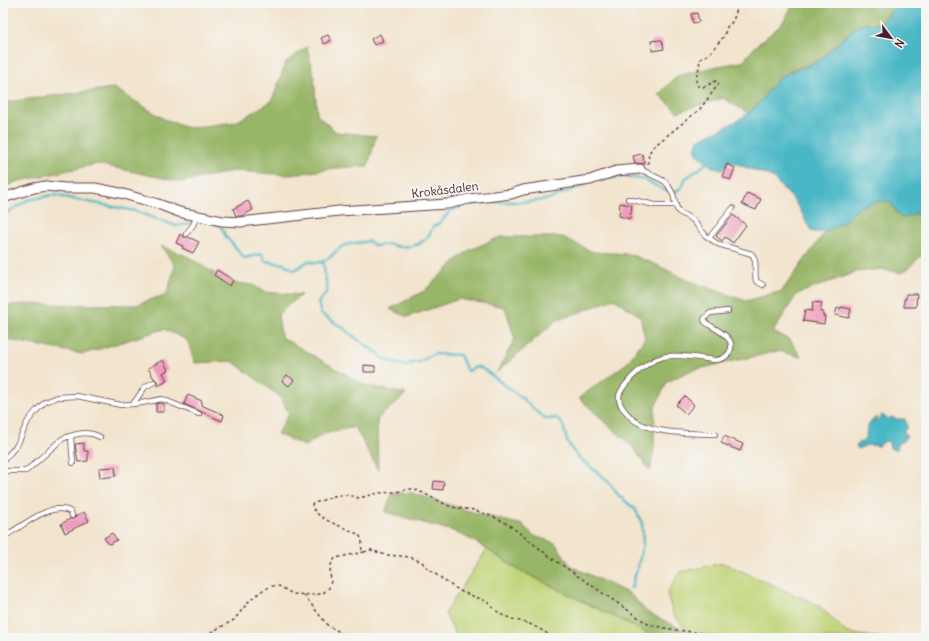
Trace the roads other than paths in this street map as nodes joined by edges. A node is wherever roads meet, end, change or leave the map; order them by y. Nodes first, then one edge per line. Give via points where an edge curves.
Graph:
1 (643, 170) joint
2 (3, 198) edge
3 (628, 199) dead end
4 (675, 205) junction
5 (733, 208) dead end
6 (197, 216) junction
7 (186, 234) dead end
8 (709, 238) junction
9 (763, 285) dead end
10 (728, 311) dead end
11 (154, 382) dead end
12 (131, 404) junction
13 (199, 414) dead end
14 (715, 434) dead end
15 (70, 437) junction
16 (100, 437) dead end
17 (3, 461) edge
18 (73, 463) dead end
19 (3, 471) edge
20 (72, 516) dead end
21 (3, 537) edge

1 - 4 lane via 668,185
1 - 6 street, Krokåsdalen via 616,171 590,180 447,204 339,211 240,222
2 - 6 street, Krokåsdalen via 46,186 95,188
3 - 4 lane via 655,205
4 - 8 lane via 679,212 693,220
5 - 8 lane
6 - 7 lane
8 - 9 lane via 718,244 752,254 756,262 756,281
10 - 14 lane via 710,313 704,319 730,341 732,348 727,356 719,360 682,356 663,357 642,367 620,392 620,406 634,421 669,432
11 - 12 lane via 145,387
12 - 13 lane via 162,399
12 - 17 lane via 114,404 77,396 51,399 41,405 28,421 17,445
15 - 16 lane via 85,433
15 - 18 lane
15 - 19 lane via 62,439 26,471
20 - 21 lane via 68,510 57,509 35,518

